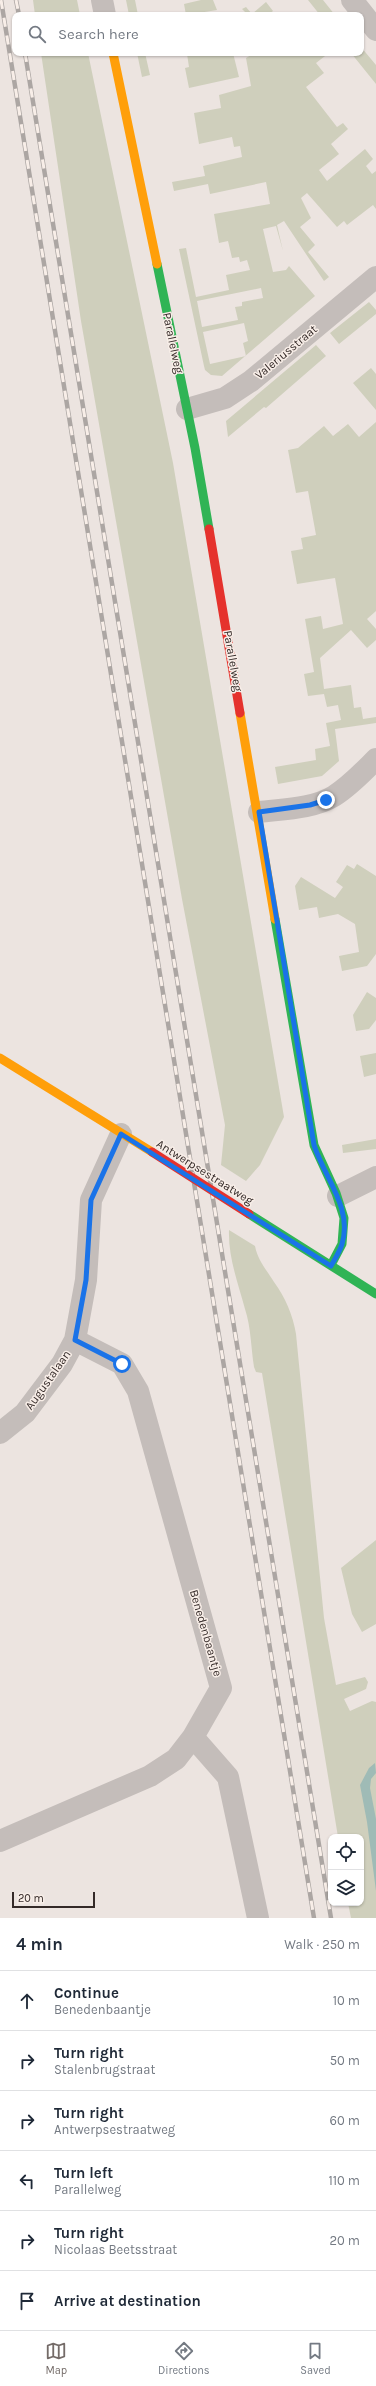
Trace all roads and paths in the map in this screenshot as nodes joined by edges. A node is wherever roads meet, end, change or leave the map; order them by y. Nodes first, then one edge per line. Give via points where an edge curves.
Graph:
1 (102, 0) edge
2 (352, 0) edge
3 (104, 12) edge
4 (362, 12) edge
5 (364, 15) edge
6 (376, 30) edge
7 (114, 56) edge
8 (376, 277) edge
9 (187, 409) junction
10 (376, 759) edge
11 (259, 812) junction
12 (0, 1058) edge
13 (121, 1134) junction
14 (376, 1178) edge
15 (338, 1196) junction
16 (331, 1266) junction
17 (376, 1294) edge
18 (75, 1340) junction
19 (0, 1433) edge
20 (193, 1737) junction
21 (0, 1841) edge
22 (258, 1918) edge

1 - 3 street
2 - 4 street
5 - 6 street
7 - 9 street, Parallelweg
8 - 9 street, Valeriusstraat via 251,382 225,398
9 - 11 street, Parallelweg via 215,553
10 - 11 street via 350,784 326,800 310,805
11 - 15 street, Parallelweg via 314,1145
12 - 13 street, Antwerpsestraatweg
13 - 16 street, Antwerpsestraatweg, bridge
13 - 18 street, Augustalaan via 91,1200 86,1280
14 - 15 street
15 - 16 street, Parallelweg via 345,1224 344,1236
16 - 17 street, Antwerpsestraatweg
18 - 19 street, Augustalaan via 62,1364 25,1413
18 - 20 street, Benedenbaantje via 122,1364 138,1391 221,1688
20 - 21 street, Benedenbaantje via 176,1759 150,1776
20 - 22 street via 228,1777

